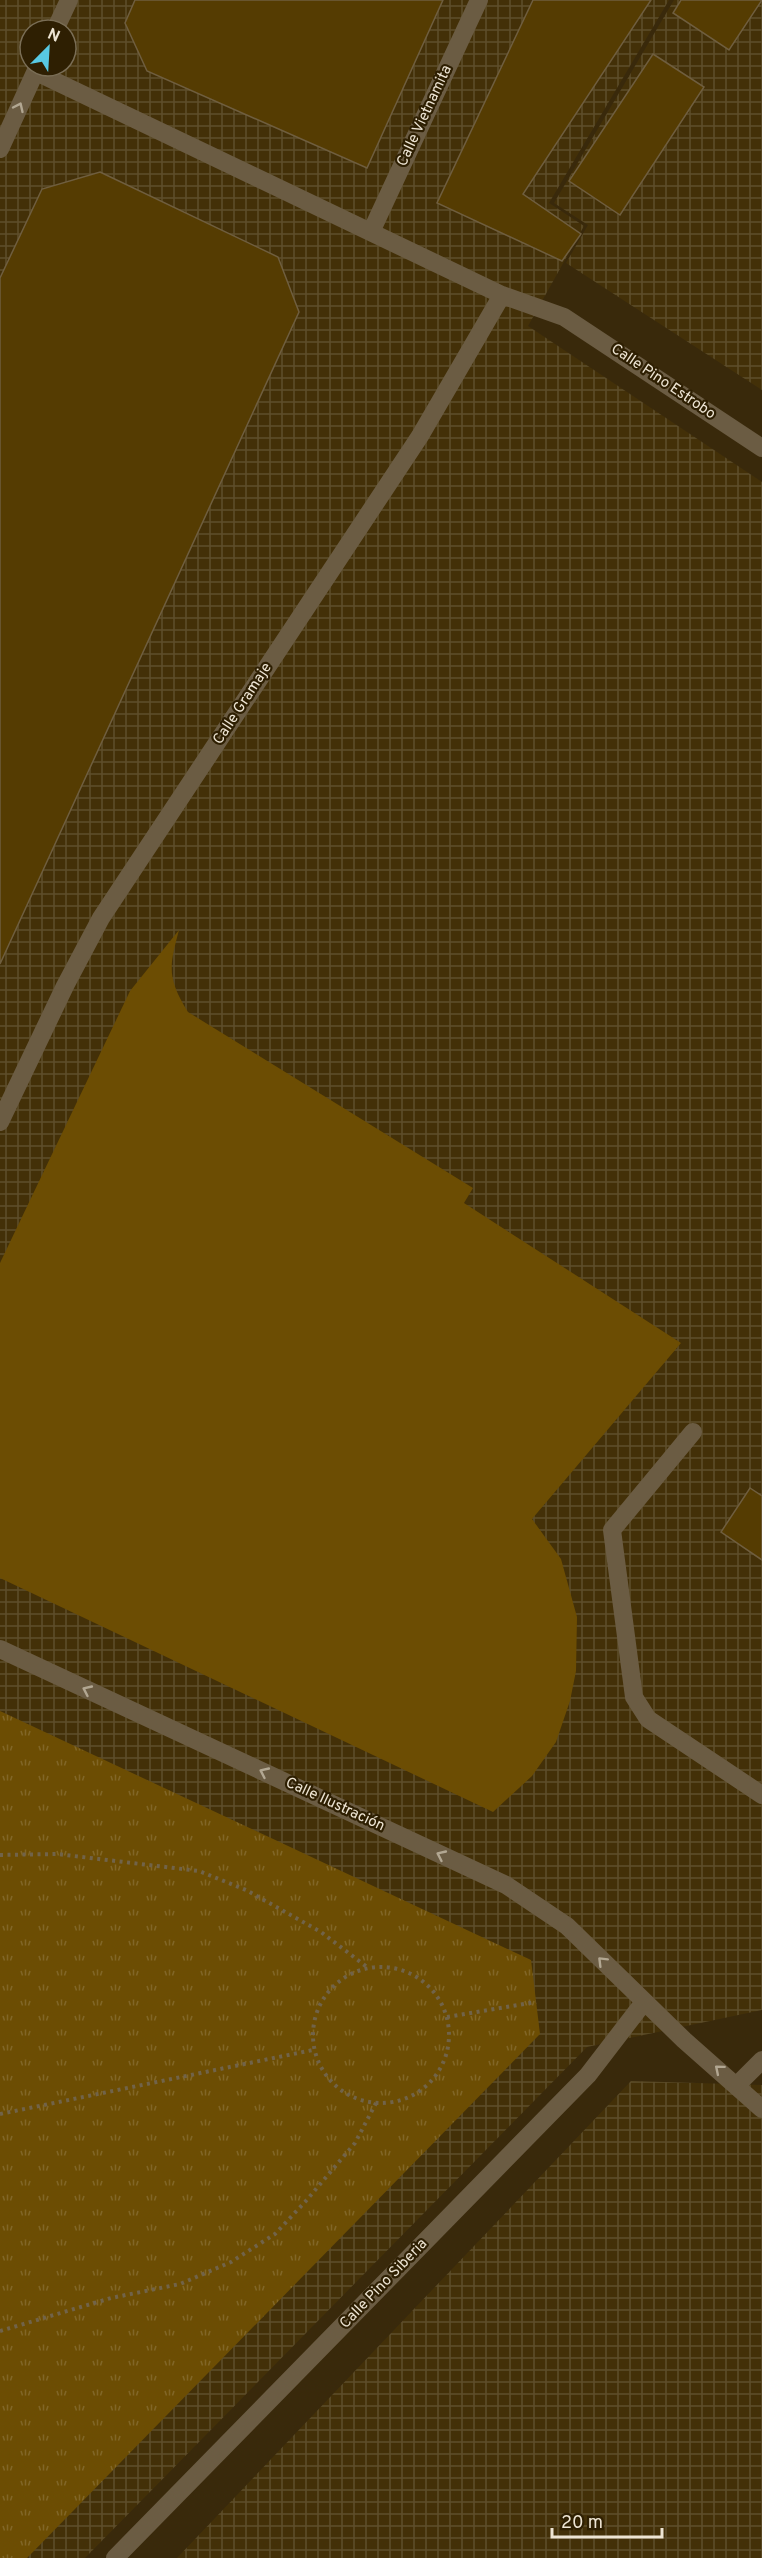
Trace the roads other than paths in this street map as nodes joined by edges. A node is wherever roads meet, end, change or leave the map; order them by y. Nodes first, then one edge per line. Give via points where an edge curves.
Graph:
1 (69, 0) edge
2 (479, 0) edge
3 (61, 18) edge
4 (33, 78) edge
5 (56, 78) edge
6 (0, 149) edge
7 (371, 231) junction
8 (502, 295) junction
9 (762, 448) edge
10 (0, 1122) edge
11 (693, 1432) dead end
12 (0, 1649) edge
13 (762, 1795) edge
14 (644, 2002) junction
15 (762, 2060) edge
16 (737, 2085) junction
17 (762, 2109) edge
18 (115, 2558) edge

1 - 3 street
2 - 7 street, Calle Vietnamita
6 -> 4 street
5 - 7 street, Calle Pino Estrobo
7 - 8 street, Calle Pino Estrobo
8 - 9 street, Calle Pino Estrobo via 564,316
8 - 10 street, Calle Gramaje via 420,436 101,918
11 - 13 street via 612,1530 634,1697 648,1719
14 -> 12 street, Calle Ilustración via 567,1926 506,1885
16 -> 14 street, Calle Ilustración
14 - 18 street, Calle Pino Siberia via 588,2075
15 - 16 street
16 - 17 street, Calle Ilustración

